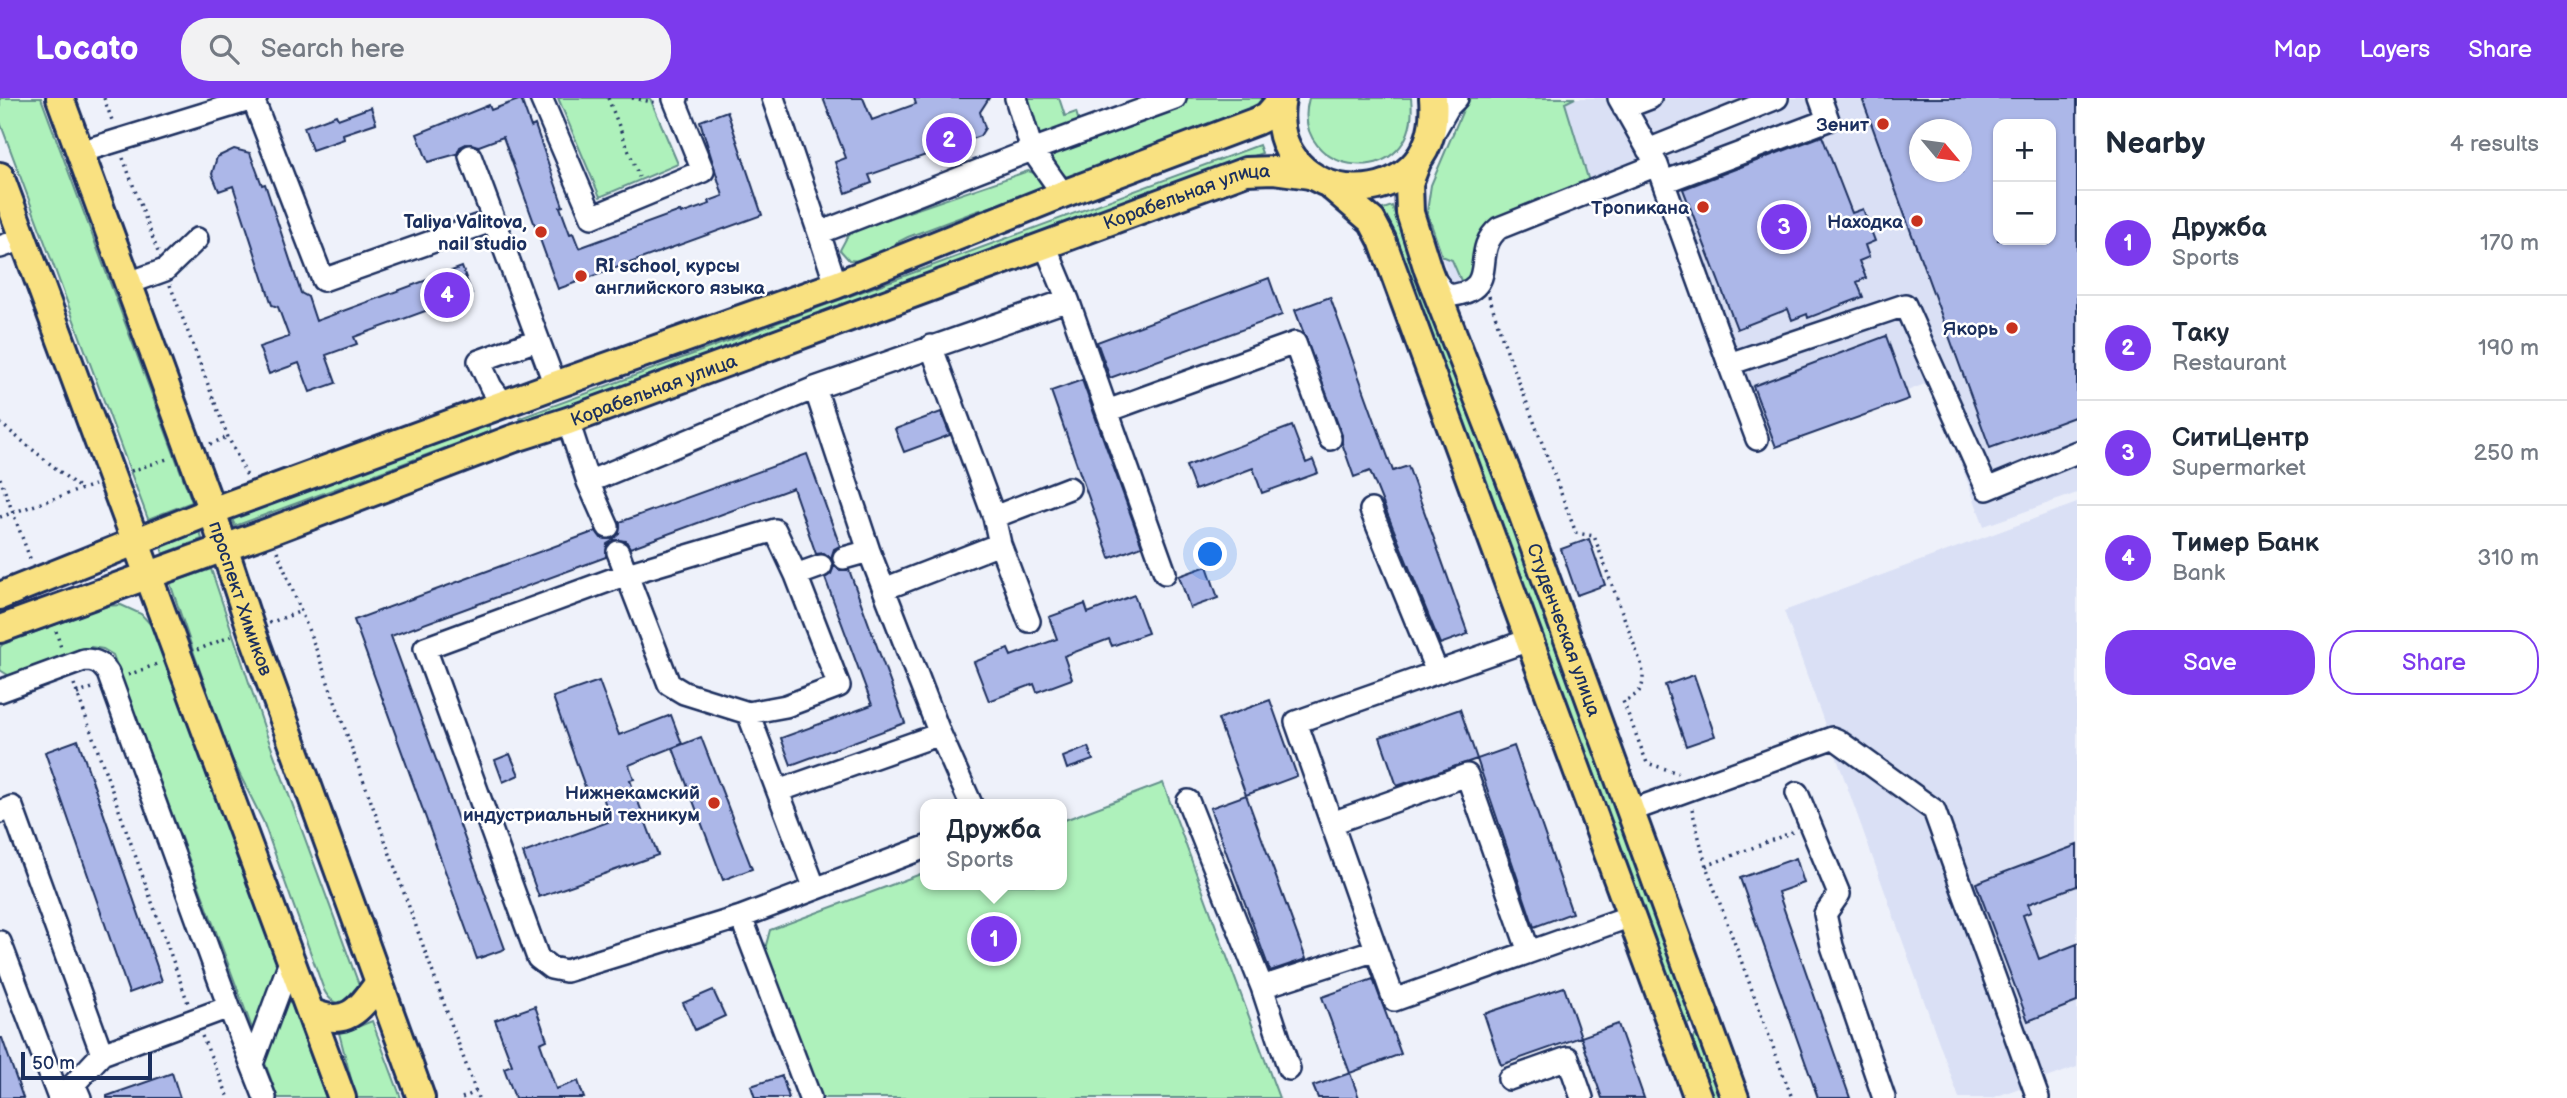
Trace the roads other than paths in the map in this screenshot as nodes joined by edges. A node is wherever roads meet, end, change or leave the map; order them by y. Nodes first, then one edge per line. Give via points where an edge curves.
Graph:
1 (60, 98) edge
2 (255, 98) edge
3 (541, 98) edge
4 (677, 98) edge
5 (773, 98) edge
6 (1016, 98) edge
7 (1175, 98) edge
8 (1433, 98) edge
9 (1457, 98) edge
10 (1650, 98) edge
11 (1777, 98) edge
12 (1820, 98) edge
13 (1281, 99) edge
14 (1621, 103) edge
15 (1032, 150) junction
16 (80, 152) junction
17 (1423, 152) junction
18 (470, 156) dead end
19 (1656, 166) junction
20 (0, 176) edge
21 (1320, 180) junction
22 (1063, 194) junction
23 (494, 220) junction
24 (819, 233) junction
25 (197, 239) dead end
26 (12, 243) edge
27 (1045, 245) junction
28 (1428, 270) junction
29 (129, 283) junction
30 (836, 285) junction
31 (1068, 300) junction
32 (537, 340) junction
33 (931, 346) junction
34 (1729, 364) junction
35 (555, 385) junction
36 (815, 388) junction
37 (502, 405) junction
38 (1107, 411) junction
39 (568, 421) junction
40 (512, 439) junction
41 (1330, 439) dead end
42 (1757, 439) dead end
43 (2077, 452) edge
44 (588, 482) junction
45 (1069, 488) dead end
46 (1371, 510) dead end
47 (212, 511) junction
48 (994, 517) junction
49 (608, 527) dead end
50 (136, 543) junction
51 (1000, 544) junction
52 (224, 548) junction
53 (869, 551) junction
54 (618, 552) dead end
55 (845, 558) dead end
56 (821, 566) dead end
57 (1165, 573) dead end
58 (627, 574) junction
59 (148, 575) junction
60 (796, 575) junction
61 (884, 589) junction
62 (0, 596) edge
63 (1029, 621) dead end
64 (0, 629) edge
65 (1529, 640) junction
66 (1437, 672) junction
67 (0, 691) edge
68 (748, 713) junction
69 (940, 734) junction
70 (778, 791) junction
71 (1797, 793) dead end
72 (969, 799) edge
73 (1188, 801) dead end
74 (1630, 811) junction
75 (0, 812) edge
76 (1332, 823) junction
77 (920, 849) edge
78 (815, 889) junction
79 (1631, 916) junction
80 (741, 917) junction
81 (0, 942) edge
82 (1376, 950) junction
83 (1529, 952) junction
84 (291, 959) junction
85 (378, 984) junction
86 (1262, 987) junction
87 (229, 1007) junction
88 (310, 1012) junction
89 (1713, 1038) junction
90 (1681, 1050) junction
91 (102, 1054) junction
92 (252, 1064) junction
93 (1289, 1069) dead end
94 (1509, 1079) dead end
95 (59, 1098) edge
96 (80, 1098) edge
97 (265, 1098) edge
98 (342, 1098) edge
99 (421, 1098) edge
100 (810, 1098) edge
101 (1582, 1098) edge
102 (1698, 1098) edge
103 (1735, 1098) edge
104 (1884, 1098) edge
105 (2038, 1098) edge

1 - 16 main road, проспект Химиков
2 - 16 street
2 - 23 street via 323,280
3 - 4 street via 592,217 704,170
5 - 24 street
6 - 15 street
7 - 15 street
8 - 17 main road via 1434,120
9 - 17 street, Корабельная улица
10 - 14 street
11 - 19 street
12 - 19 street via 1828,120
13 - 21 main road, Корабельная улица via 1285,142 1295,160
13 - 22 main road, Корабельная улица via 1257,121
14 - 19 street
15 - 22 street
15 - 24 street
16 - 29 main road, проспект Химиков
17 - 21 main road, Корабельная улица via 1399,178 1377,188 1354,190
17 - 28 main road, Студенческая улица via 1409,183 1409,213
18 - 23 street
19 - 28 street via 1499,228 1485,243 1480,282 1462,294 1447,296
19 - 34 street
20 - 26 main road
21 - 27 main road, Корабельная улица via 1274,170 1246,171
21 - 65 main road, Студенческая улица via 1372,221 1382,240
22 - 30 main road, Корабельная улица
23 - 32 street
24 - 30 street
25 - 29 street via 165,270
26 - 50 main road
27 - 31 street
27 - 39 main road, Корабельная улица
28 - 74 main road, Студенческая улица
29 - 47 main road, проспект Химиков
30 - 35 main road, Корабельная улица
31 - 33 street
31 - 38 street
32 - 35 street
32 - 37 street via 479,361
33 - 36 street
33 - 48 street
34 - 42 street
34 - 43 street via 1905,305 1987,489
35 - 37 main road, Корабельная улица
36 - 44 street
36 - 53 street
37 - 40 main road
37 - 47 main road, Корабельная улица
38 - 41 street via 1295,342
38 - 57 street
39 - 40 main road, Корабельная улица
39 - 44 street
40 - 52 main road, Корабельная улица
44 - 49 street
45 - 48 street
46 - 66 street
47 - 50 main road, Корабельная улица
47 - 52 main road, проспект Химиков
48 - 51 street
50 - 59 main road
50 - 62 main road, Корабельная улица
51 - 61 street
51 - 63 street
52 - 59 main road, Корабельная улица
52 - 85 main road, проспект Химиков
53 - 55 street
53 - 61 street
54 - 58 street
56 - 60 street
58 - 60 street via 775,530
58 - 68 street via 669,684 684,694
58 - 80 street via 425,648 538,958 551,968 566,971
59 - 64 main road, Корабельная улица
59 - 84 main road
60 - 68 street via 838,686 786,706
61 - 69 street
65 - 66 street
65 - 79 main road, Студенческая улица
66 - 76 street via 1296,722
67 - 87 street via 84,660 102,665
68 - 70 street
69 - 70 street
69 - 72 street
70 - 78 street
71 - 104 street via 1839,894 1825,914 1832,946
73 - 86 street
74 - 89 main road, Студенческая улица
74 - 105 street via 1832,738 1838,740 1934,810
75 - 91 street via 12,807
76 - 82 street
76 - 83 street via 1468,775
77 - 78 street
78 - 80 street
79 - 83 street
79 - 90 main road, Студенческая улица
80 - 100 street
81 - 95 street
82 - 83 street via 1394,1000
82 - 86 street
84 - 88 main road
84 - 92 street
85 - 88 main road via 352,1014 321,1017
85 - 99 main road, проспект Химиков
86 - 93 street
87 - 91 street
87 - 92 street
88 - 98 main road
89 - 90 main road via 1704,1028 1691,1028 1681,1037
89 - 103 main road, Студенческая улица
90 - 102 main road, Студенческая улица
91 - 96 street via 74,1084
92 - 97 street
94 - 101 street via 1568,1058

